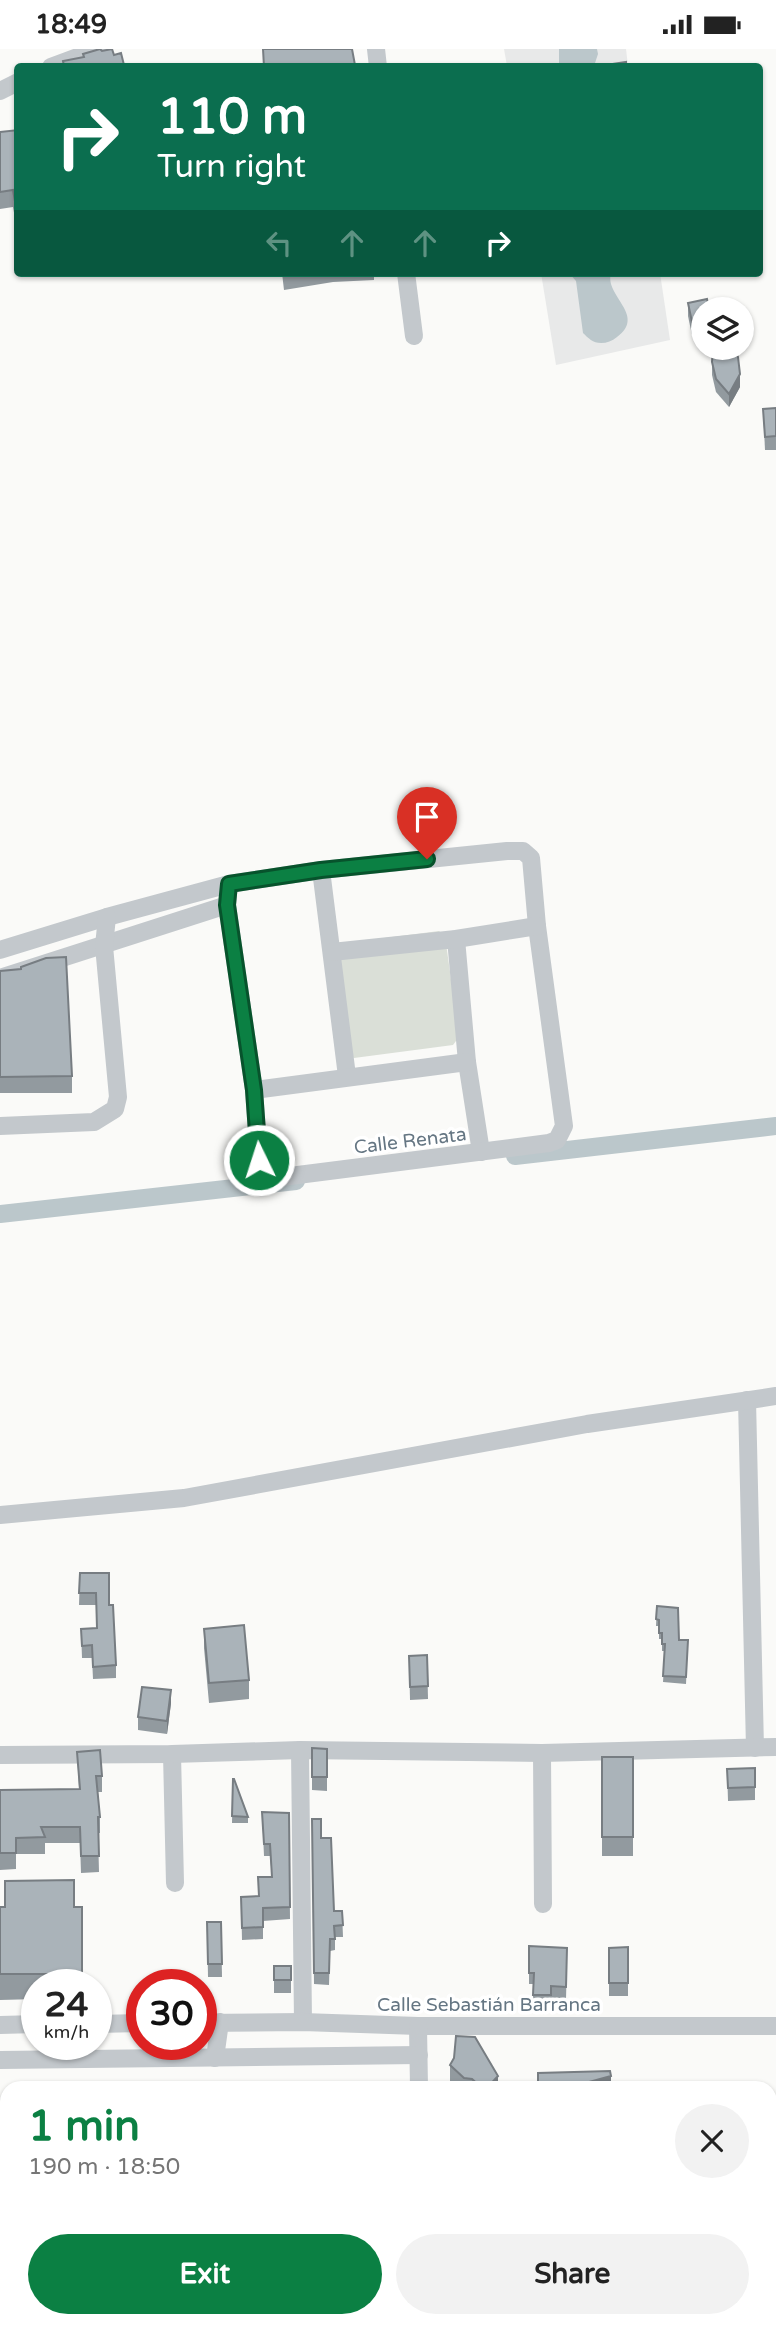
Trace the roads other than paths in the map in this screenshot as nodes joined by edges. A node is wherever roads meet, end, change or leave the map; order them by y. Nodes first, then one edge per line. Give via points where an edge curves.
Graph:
1 (99, 49) edge
2 (62, 63) edge
3 (407, 277) edge
4 (414, 336) dead end
5 (321, 870) junction
6 (229, 884) junction
7 (227, 905) junction
8 (107, 917) junction
9 (537, 926) junction
10 (456, 939) junction
11 (104, 946) junction
12 (0, 950) edge
13 (332, 953) junction
14 (0, 978) edge
15 (467, 1062) junction
16 (347, 1076) junction
17 (254, 1090) junction
18 (0, 1126) edge
19 (481, 1152) junction
20 (776, 1396) edge
21 (747, 1400) junction
22 (0, 1515) edge
23 (776, 1747) edge
24 (755, 1748) junction
25 (300, 1750) junction
26 (542, 1753) junction
27 (172, 1754) junction
28 (0, 1755) edge
29 (175, 1883) dead end
30 (543, 1904) dead end
31 (303, 2021) junction
32 (217, 2022) edge
33 (220, 2022) junction
34 (21, 2024) edge
35 (0, 2025) edge
36 (418, 2026) junction
37 (776, 2026) edge
38 (217, 2044) edge
39 (419, 2055) junction
40 (217, 2058) edge
41 (126, 2059) edge
42 (0, 2060) edge
43 (419, 2081) edge

1 - 2 street
3 - 4 street
5 - 6 street
5 - 9 street via 523,851 531,858
5 - 13 street
6 - 7 street
6 - 8 street
7 - 11 street
7 - 17 street
8 - 11 street
8 - 12 street
9 - 10 street
9 - 19 street, Calle Renata via 564,1125 557,1140 549,1143
10 - 13 street
10 - 15 street
11 - 14 street
11 - 18 street via 118,1097 115,1109 94,1122
13 - 16 street
15 - 16 street
15 - 19 street
16 - 17 street
17 - 19 street, Calle Renata via 259,1160 267,1172 282,1177
20 - 21 street
21 - 22 street via 587,1424 184,1498
21 - 24 street
23 - 24 street
24 - 26 street
25 - 26 street
25 - 27 street
25 - 31 street
26 - 30 street
27 - 28 street
27 - 29 street
31 - 33 street, Calle Sebastián Barranca
31 - 36 street, Calle Sebastián Barranca
32 - 33 street, Calle Sebastián Barranca
33 - 38 street
34 - 35 street
36 - 37 street, Calle Sebastián Barranca
36 - 39 street
39 - 40 street
39 - 43 street
41 - 42 street

